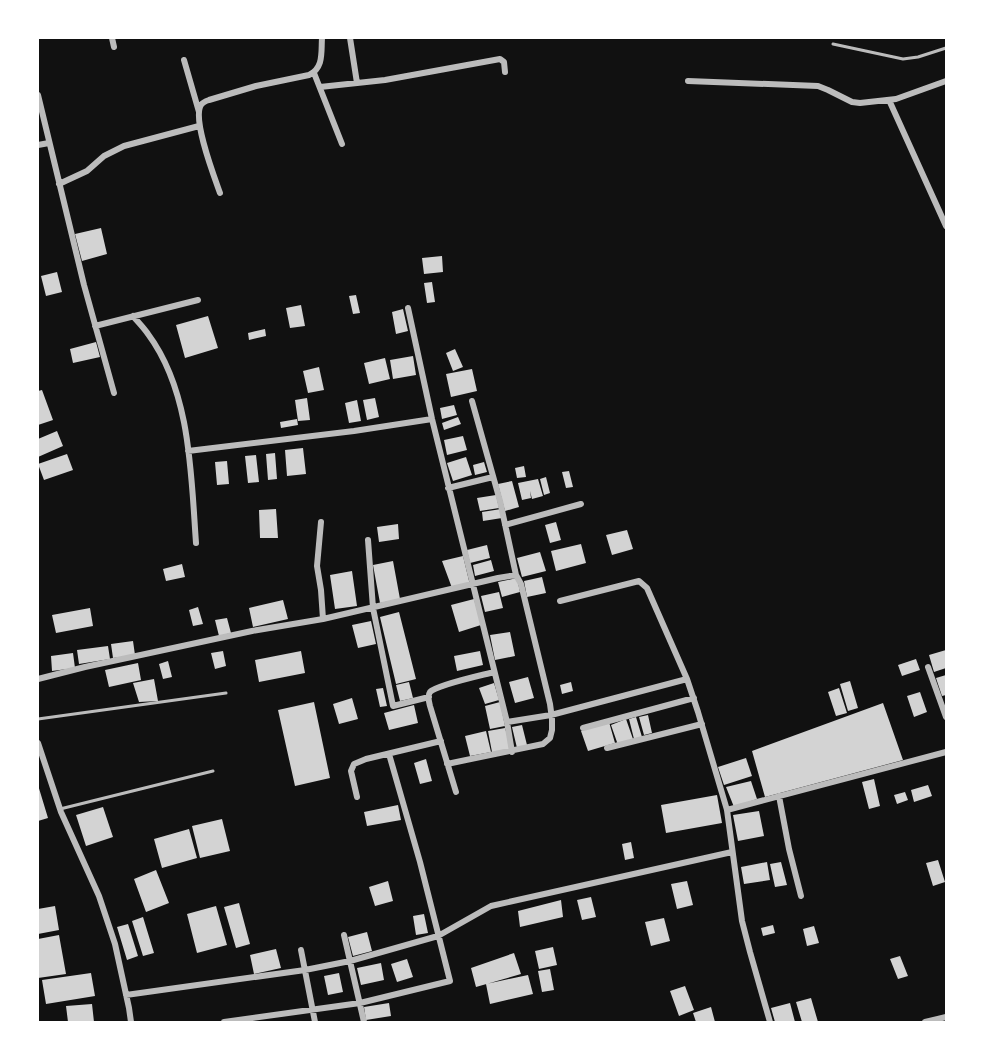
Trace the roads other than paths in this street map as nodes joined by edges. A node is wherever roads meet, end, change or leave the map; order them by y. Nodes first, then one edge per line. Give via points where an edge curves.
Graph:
1 (112, 38) edge
2 (322, 38) edge
3 (350, 38) edge
4 (833, 44) dead end
5 (114, 47) dead end
6 (946, 48) edge
7 (184, 60) dead end
8 (505, 72) dead end
9 (314, 73) junction
10 (688, 81) dead end
11 (946, 81) edge
12 (357, 83) junction
13 (320, 87) junction
14 (38, 95) edge
15 (889, 100) junction
16 (199, 112) junction
17 (200, 126) junction
18 (49, 143) junction
19 (342, 144) dead end
20 (38, 145) edge
21 (59, 184) junction
22 (220, 193) dead end
23 (946, 226) edge
24 (198, 300) dead end
25 (408, 308) dead end
26 (133, 316) junction
27 (95, 326) junction
28 (114, 393) dead end
29 (472, 401) dead end
30 (432, 419) junction
31 (188, 451) junction
32 (493, 477) junction
33 (448, 488) junction
34 (581, 504) dead end
35 (321, 522) dead end
36 (505, 525) junction
37 (368, 540) dead end
38 (196, 543) dead end
39 (516, 575) junction
40 (472, 585) junction
41 (560, 601) dead end
42 (373, 608) junction
43 (323, 619) junction
44 (928, 668) dead end
45 (494, 672) junction
46 (38, 679) edge
47 (687, 679) junction
48 (226, 693) dead end
49 (429, 697) junction
50 (694, 698) junction
51 (551, 715) junction
52 (946, 717) edge
53 (38, 719) edge
54 (507, 722) junction
55 (702, 724) junction
56 (583, 728) dead end
57 (441, 741) junction
58 (38, 743) edge
59 (607, 748) dead end
60 (512, 752) junction
61 (946, 752) edge
62 (388, 754) junction
63 (447, 764) junction
64 (213, 771) dead end
65 (456, 792) dead end
66 (779, 796) junction
67 (357, 797) dead end
68 (60, 808) junction
69 (727, 810) junction
70 (732, 852) junction
71 (801, 896) dead end
72 (344, 935) dead end
73 (438, 936) junction
74 (301, 950) dead end
75 (350, 961) junction
76 (305, 970) junction
77 (126, 995) junction
78 (360, 1003) junction
79 (313, 1010) junction
80 (946, 1017) edge
81 (131, 1023) edge
82 (224, 1023) edge
83 (315, 1023) edge
84 (364, 1023) edge
85 (770, 1023) edge
86 (925, 1023) edge

1 - 5 street
2 - 9 street via 321,61
3 - 12 street
4 - 6 lane via 903,59
7 - 16 street
8 - 12 street via 502,60 495,59
9 - 13 street
9 - 16 street via 203,102
10 - 15 street via 811,86 852,102
11 - 15 street
12 - 13 street
13 - 19 street
14 - 18 street
15 - 23 street
16 - 17 street
17 - 21 street via 124,146
17 - 22 street
18 - 20 street
18 - 21 street
21 - 27 street
24 - 26 street
25 - 30 street
26 - 27 street
26 - 31 street via 148,334 172,378
27 - 28 street
29 - 32 street
30 - 31 street
30 - 33 street
31 - 38 street
32 - 33 street
32 - 36 street
33 - 40 street
34 - 36 street
35 - 43 street via 317,566
36 - 39 street
37 - 42 street
39 - 40 street
39 - 51 street
40 - 42 street
40 - 45 street
41 - 47 street via 639,581 647,588
42 - 43 street
42 - 49 street via 393,706
43 - 46 street via 252,630
44 - 52 street
45 - 49 street via 439,687
45 - 54 street
47 - 50 street
47 - 51 street
48 - 53 lane
49 - 57 street
50 - 55 street
50 - 56 street
51 - 54 street
51 - 60 street via 550,738 543,744
54 - 60 street
55 - 59 street
55 - 69 street
57 - 62 street
57 - 63 street
58 - 68 street
60 - 63 street
61 - 66 street
62 - 67 street via 354,764 351,771
62 - 73 street
63 - 65 street
64 - 68 lane
66 - 69 street
66 - 71 street
68 - 77 street via 99,896
69 - 70 street
70 - 73 street via 491,906
70 - 85 street via 742,921
72 - 75 street
73 - 75 street
73 - 78 street via 450,981
74 - 76 street
75 - 76 street
75 - 78 street
76 - 77 street
76 - 79 street
77 - 81 street
78 - 79 street
78 - 84 street
79 - 82 street
79 - 83 street
80 - 86 street

